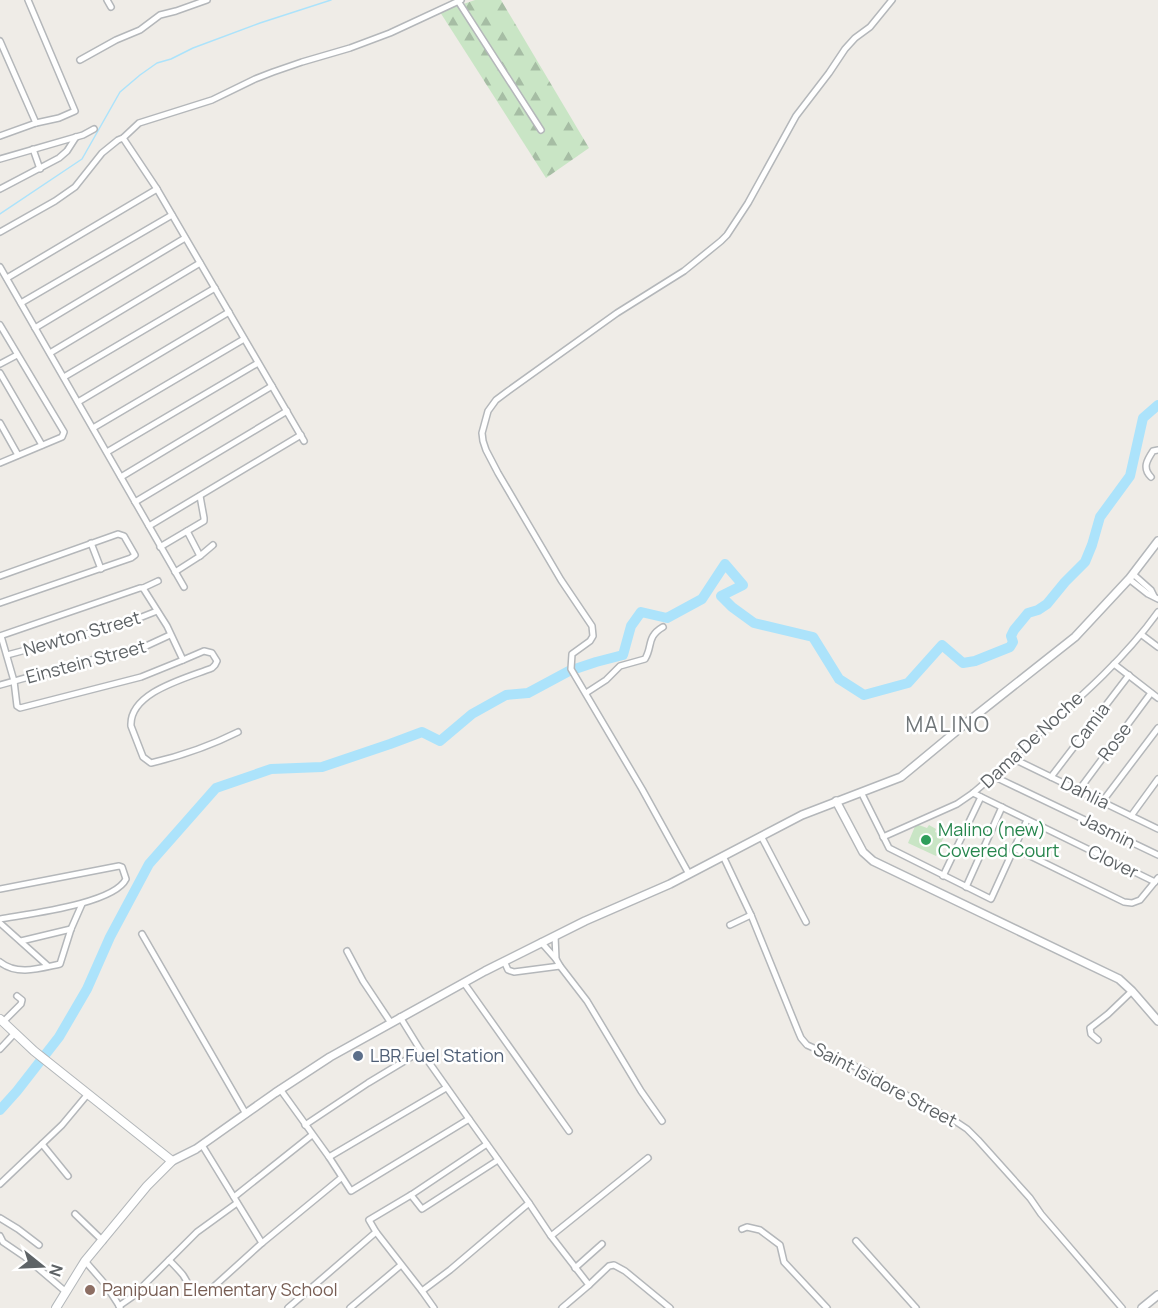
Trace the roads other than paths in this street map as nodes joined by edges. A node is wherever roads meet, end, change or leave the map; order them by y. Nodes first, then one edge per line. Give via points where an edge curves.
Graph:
1 (28, 0) edge
2 (107, 0) edge
3 (207, 0) edge
4 (459, 0) edge
5 (892, 0) edge
6 (111, 7) dead end
7 (0, 41) edge
8 (80, 60) dead end
9 (36, 123) junction
10 (94, 129) dead end
11 (542, 130) dead end
12 (1, 134) edge
13 (76, 137) junction
14 (123, 138) junction
15 (33, 149) junction
16 (0, 159) edge
17 (40, 169) junction
18 (0, 189) edge
19 (157, 189) junction
20 (172, 215) junction
21 (0, 232) edge
22 (185, 238) junction
23 (200, 263) junction
24 (0, 267) edge
25 (7, 278) junction
26 (215, 288) junction
27 (21, 303) junction
28 (229, 312) junction
29 (0, 325) edge
30 (35, 328) junction
31 (244, 339) junction
32 (50, 353) junction
33 (17, 355) junction
34 (258, 363) junction
35 (0, 364) edge
36 (0, 373) edge
37 (64, 377) junction
38 (272, 386) junction
39 (78, 402) junction
40 (286, 411) junction
41 (0, 423) edge
42 (93, 428) junction
43 (42, 445) junction
44 (1158, 450) edge
45 (107, 452) junction
46 (18, 455) junction
47 (0, 463) edge
48 (121, 477) junction
49 (1151, 477) dead end
50 (200, 496) junction
51 (135, 502) junction
52 (149, 526) junction
53 (187, 531) junction
54 (1158, 541) edge
55 (91, 543) junction
56 (213, 545) dead end
57 (160, 547) junction
58 (200, 556) junction
59 (101, 569) junction
60 (175, 572) junction
61 (0, 576) edge
62 (1134, 579) junction
63 (158, 581) dead end
64 (184, 587) dead end
65 (143, 588) junction
66 (1156, 597) edge
67 (0, 603) edge
68 (157, 611) junction
69 (1158, 612) edge
70 (663, 627) dead end
71 (170, 635) junction
72 (1142, 635) junction
73 (0, 636) edge
74 (1158, 647) edge
75 (7, 655) junction
76 (183, 660) junction
77 (1114, 664) junction
78 (1129, 675) junction
79 (14, 681) junction
80 (0, 685) edge
81 (585, 693) junction
82 (1151, 693) junction
83 (1158, 698) edge
84 (1158, 728) edge
85 (238, 732) dead end
86 (1012, 758) junction
87 (993, 776) junction
88 (1051, 777) junction
89 (1158, 779) edge
90 (1079, 790) junction
91 (861, 792) junction
92 (974, 793) junction
93 (981, 797) junction
94 (836, 801) junction
95 (1102, 802) junction
96 (1002, 807) junction
97 (1131, 816) junction
98 (1027, 820) junction
99 (1157, 827) edge
100 (761, 836) junction
101 (883, 837) junction
102 (1014, 848) junction
103 (1158, 855) edge
104 (723, 856) junction
105 (688, 874) junction
106 (943, 876) junction
107 (1156, 880) edge
108 (966, 887) junction
109 (0, 889) edge
110 (82, 904) junction
111 (751, 915) junction
112 (0, 921) edge
113 (806, 922) dead end
114 (730, 925) dead end
115 (71, 929) junction
116 (142, 934) dead end
117 (555, 936) junction
118 (21, 941) junction
119 (541, 942) junction
120 (347, 951) dead end
121 (556, 959) junction
122 (504, 961) junction
123 (0, 962) edge
124 (48, 966) junction
125 (560, 966) junction
126 (464, 982) junction
127 (1132, 990) junction
128 (17, 996) dead end
129 (400, 1017) junction
130 (1157, 1018) edge
131 (2, 1021) edge
132 (391, 1023) junction
133 (15, 1033) junction
134 (1098, 1040) dead end
135 (0, 1049) edge
136 (421, 1051) junction
137 (447, 1088) junction
138 (280, 1089) junction
139 (87, 1095) junction
140 (246, 1113) junction
141 (468, 1119) junction
142 (662, 1121) dead end
143 (305, 1125) junction
144 (569, 1131) dead end
145 (312, 1135) junction
146 (42, 1143) junction
147 (487, 1144) junction
148 (202, 1145) junction
149 (329, 1157) junction
150 (648, 1158) dead end
151 (498, 1160) junction
152 (172, 1161) junction
153 (68, 1176) dead end
154 (341, 1178) junction
155 (0, 1184) edge
156 (411, 1195) junction
157 (235, 1200) junction
158 (529, 1203) junction
159 (75, 1214) dead end
160 (0, 1218) edge
161 (742, 1229) dead end
162 (376, 1232) junction
163 (0, 1236) edge
164 (551, 1236) junction
165 (103, 1240) junction
166 (856, 1241) dead end
167 (262, 1243) junction
168 (602, 1244) dead end
169 (39, 1245) dead end
170 (170, 1260) junction
171 (85, 1261) junction
172 (401, 1265) junction
173 (575, 1268) junction
174 (589, 1285) junction
175 (422, 1291) junction
176 (66, 1292) junction
177 (1158, 1295) edge
178 (120, 1307) edge
179 (56, 1308) edge
180 (288, 1308) edge
181 (350, 1308) edge
182 (434, 1308) edge
183 (562, 1308) edge
184 (670, 1308) edge
185 (827, 1308) edge
186 (916, 1308) edge
187 (1122, 1308) edge
188 (1142, 1308) edge

1 - 9 street via 76,110
2 - 6 street
3 - 8 street via 160,15 140,30
4 - 11 street
4 - 14 street via 390,33 139,123
5 - 81 street via 845,49 796,116 727,235 684,271 616,313 508,391 488,411 482,433 486,450 592,626 590,641 573,654 571,669
7 - 9 street
9 - 12 street
10 - 13 street
13 - 15 street
13 - 17 street via 67,151
14 - 19 street
14 - 21 street via 102,153 75,187
15 - 16 street
15 - 17 street
17 - 18 street
19 - 20 street
19 - 25 street
20 - 22 street
20 - 27 street
22 - 23 street
22 - 30 street
23 - 26 street
23 - 32 street
24 - 25 street
25 - 27 street
26 - 28 street
26 - 37 street
27 - 30 street
28 - 31 street
28 - 39 street
29 - 33 street
30 - 32 street
31 - 34 street
31 - 42 street
32 - 37 street
33 - 35 street
33 - 43 street via 64,432 62,437
34 - 38 street
34 - 45 street
36 - 43 street
37 - 39 street
38 - 40 street
38 - 48 street
39 - 42 street
40 - 50 street via 303,438
40 - 51 street
41 - 46 street
42 - 45 street
43 - 46 street
44 - 49 street via 1153,451 1145,467
45 - 48 street
46 - 47 street
48 - 51 street
50 - 52 street
50 - 53 street via 204,519
51 - 52 street
52 - 57 street
53 - 57 street
53 - 58 street
54 - 62 street
55 - 59 street
55 - 59 street via 121,534 134,553 135,556
55 - 61 street
56 - 58 street
57 - 60 street
58 - 60 street
59 - 67 street
60 - 64 street
62 - 66 street
62 - 91 street via 1075,638 907,774
63 - 65 street
65 - 68 street
65 - 73 street
68 - 71 street
68 - 75 street, Newton Street via 124,624
69 - 72 street, Dama De Noche
70 - 81 street via 652,635 645,659 620,666
71 - 76 street
71 - 79 street, Einstein Street via 144,647
72 - 74 street
72 - 77 street, Dama De Noche
73 - 75 street
75 - 79 street
76 - 79 street via 141,677 20,708
76 - 85 street via 204,651 217,660 212,668 154,691 140,703 130,721 143,757 151,763 165,760 208,747
77 - 78 street
77 - 86 street, Dama De Noche
78 - 82 street
78 - 88 street, Camia
79 - 80 street, Einstein Street
81 - 105 street
82 - 83 street
82 - 90 street, Rose
84 - 95 street
86 - 87 street, Dama De Noche
86 - 88 street, Dahlia
87 - 92 street, Dama De Noche
87 - 103 street, Jasmin
88 - 90 street, Dahlia
89 - 97 street
90 - 95 street, Dahlia
91 - 94 street
91 - 101 street
92 - 93 street, Clover
92 - 101 street, Dama De Noche
93 - 96 street, Clover
93 - 106 street
94 - 100 street
94 - 127 street via 863,852 873,861 1119,979
95 - 97 street, Dahlia
96 - 98 street, Clover
96 - 108 street
97 - 99 street, Dahlia
98 - 102 street
98 - 107 street, Clover
100 - 104 street
100 - 113 street
101 - 106 street via 893,851
102 - 107 street via 1124,902 1136,903
102 - 108 street via 991,899
104 - 105 street
104 - 111 street, Saint Isidore Street
105 - 117 street
106 - 108 street
109 - 110 street via 122,867 124,883
110 - 112 street
110 - 115 street
111 - 114 street
111 - 187 street, Saint Isidore Street via 804,1042 865,1071 967,1129
112 - 118 street
115 - 118 street
115 - 124 street via 60,964
116 - 140 street
117 - 119 street
117 - 121 street
118 - 124 street
119 - 121 street
119 - 122 street
120 - 132 street
121 - 125 street
122 - 125 street via 508,970 514,972
122 - 126 street
123 - 124 street via 19,971
125 - 142 street via 587,1001
126 - 129 street
126 - 144 street
127 - 130 street
127 - 134 street via 1090,1028
128 - 131 street via 21,1004
129 - 132 street
129 - 136 street
131 - 133 main road
132 - 138 street
133 - 135 street
133 - 139 main road
136 - 137 street
136 - 143 street
137 - 141 street
137 - 149 street
138 - 140 street
138 - 143 street
139 - 146 street
139 - 152 main road
140 - 148 street
141 - 147 street
141 - 154 street via 351,1191
143 - 145 street
145 - 149 street
145 - 157 street
146 - 153 street
146 - 155 street
147 - 151 street
147 - 156 street
148 - 152 street
148 - 157 street
149 - 154 street
150 - 164 street
151 - 156 street via 422,1209
151 - 158 street
152 - 165 main road
154 - 167 street
156 - 162 street via 369,1220
157 - 167 street
157 - 170 street
158 - 164 street
158 - 175 street
159 - 165 street
160 - 169 street
161 - 185 street via 760,1230 780,1245 784,1262
162 - 172 street
162 - 180 street
163 - 176 street
164 - 173 street
165 - 171 main road
166 - 186 street
167 - 170 street via 210,1290 201,1293 191,1289
168 - 173 street
170 - 178 street
171 - 176 main road
171 - 178 street
172 - 175 street
172 - 181 street
173 - 174 street
174 - 183 street
174 - 184 street via 614,1265
175 - 182 street
176 - 179 main road
177 - 188 street

